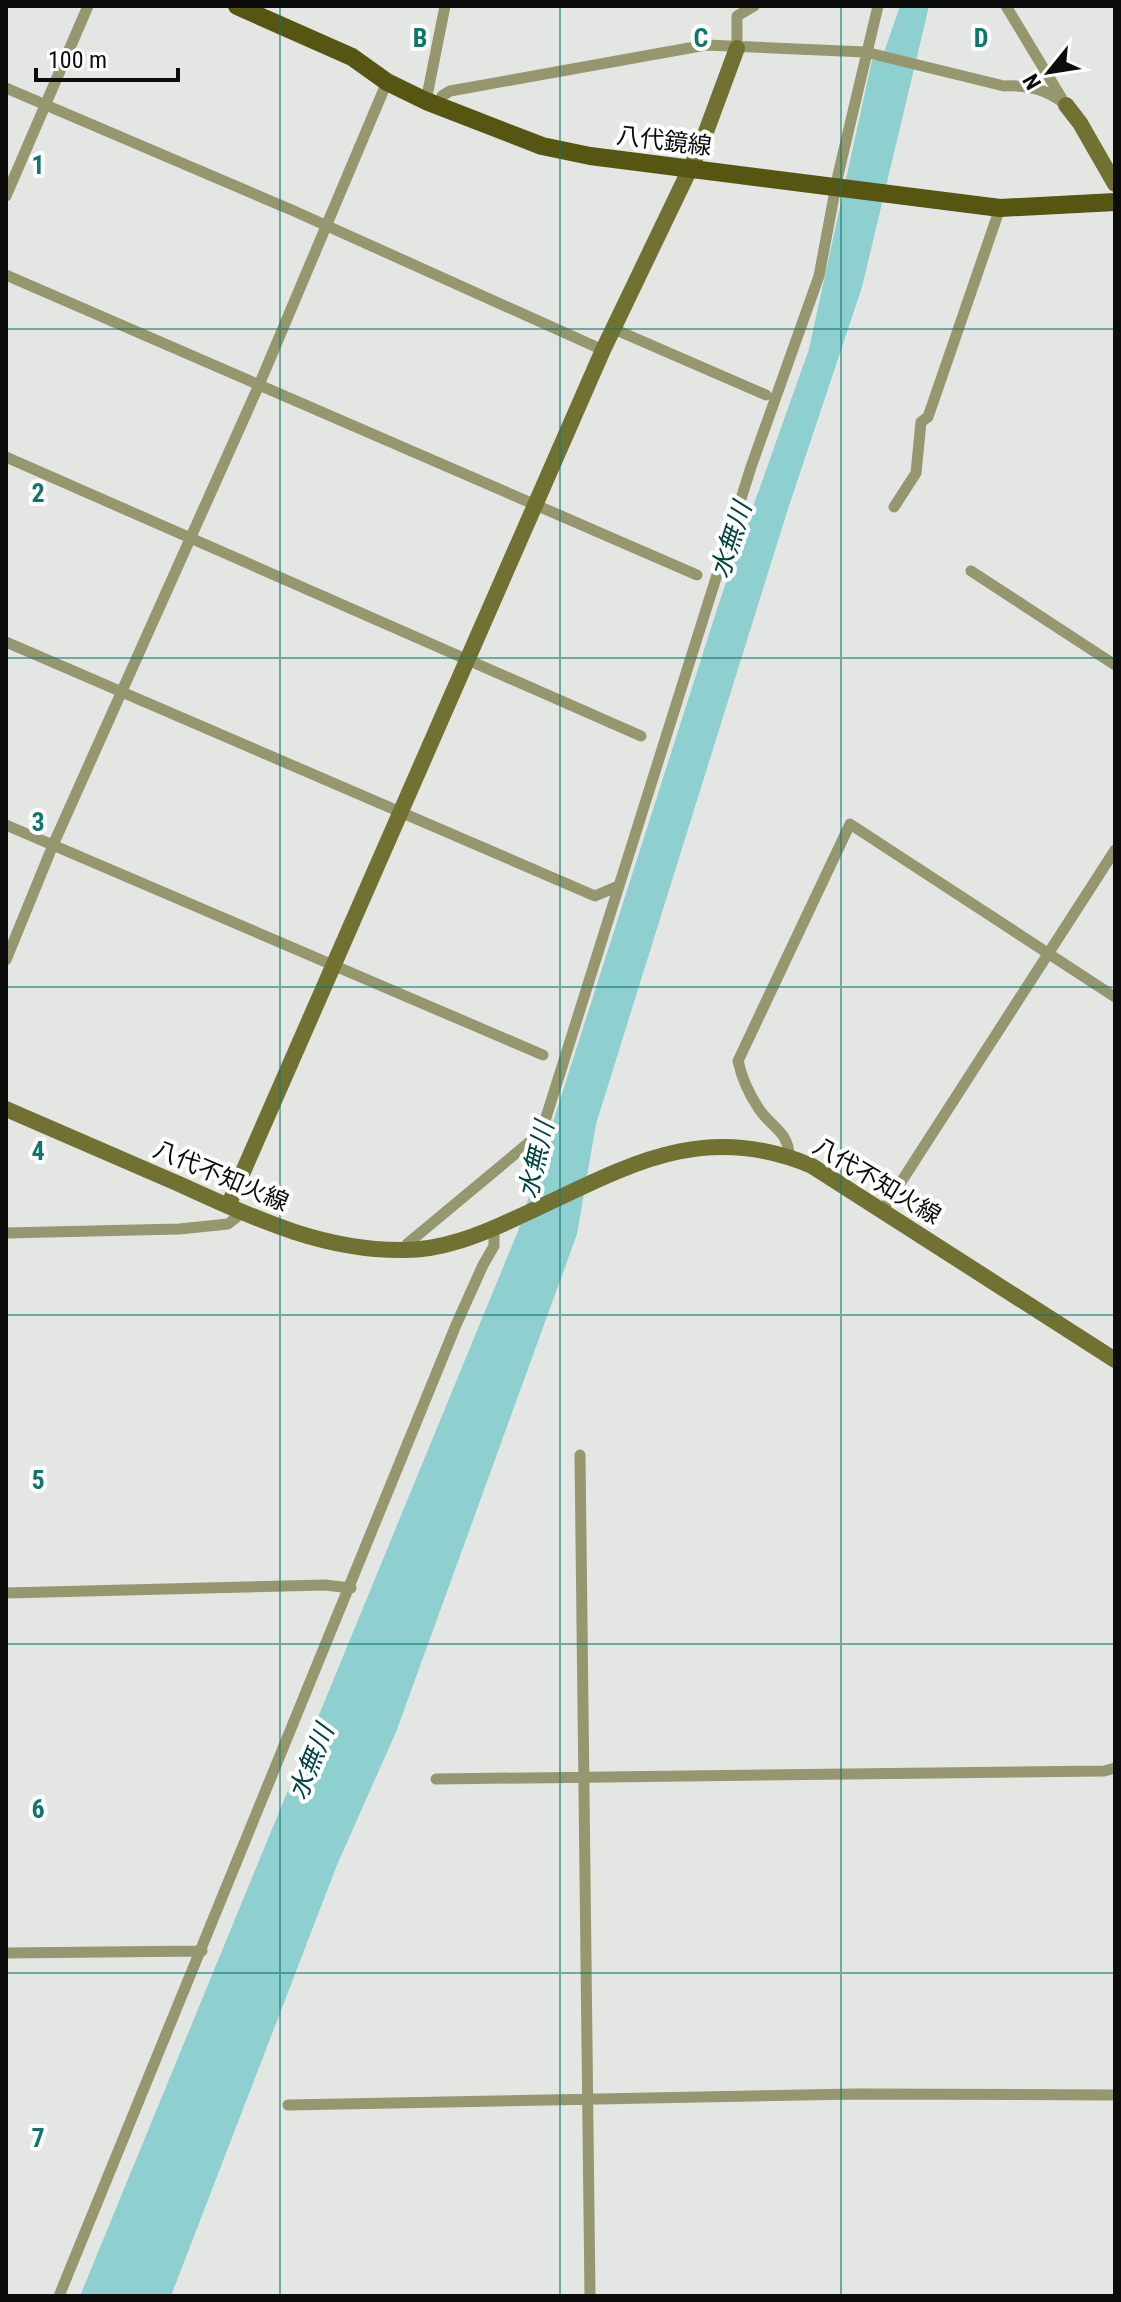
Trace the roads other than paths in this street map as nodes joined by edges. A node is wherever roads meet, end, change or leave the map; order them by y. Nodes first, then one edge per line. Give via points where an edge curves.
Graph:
1 (88, 6) edge
2 (237, 6) edge
3 (445, 6) edge
4 (754, 6) edge
5 (878, 6) edge
6 (1006, 6) edge
7 (737, 48) junction
8 (865, 52) junction
9 (387, 82) junction
10 (6, 88) edge
11 (434, 103) junction
12 (1066, 105) junction
13 (48, 106) junction
14 (690, 168) junction
15 (1115, 184) edge
16 (837, 187) junction
17 (6, 196) edge
18 (1115, 202) edge
19 (1000, 208) junction
20 (327, 227) junction
21 (6, 275) edge
22 (614, 329) junction
23 (603, 350) junction
24 (259, 385) junction
25 (766, 395) dead end
26 (6, 457) edge
27 (535, 506) junction
28 (894, 507) dead end
29 (191, 539) junction
30 (971, 571) dead end
31 (697, 575) dead end
32 (6, 642) edge
33 (469, 661) junction
34 (1115, 665) edge
35 (123, 692) junction
36 (641, 736) dead end
37 (402, 814) junction
38 (6, 825) edge
39 (53, 845) junction
40 (1115, 850) edge
41 (618, 886) junction
42 (1048, 953) junction
43 (6, 960) edge
44 (334, 966) junction
45 (1115, 997) edge
46 (543, 1055) dead end
47 (6, 1109) edge
48 (789, 1156) junction
49 (235, 1210) junction
50 (883, 1210) junction
51 (498, 1227) junction
52 (6, 1233) edge
53 (407, 1250) junction
54 (1115, 1360) edge
55 (580, 1455) dead end
56 (351, 1588) junction
57 (6, 1593) edge
58 (1115, 1768) edge
59 (586, 1777) junction
60 (436, 1779) dead end
61 (202, 1951) junction
62 (6, 1953) edge
63 (1115, 2095) edge
64 (590, 2101) junction
65 (288, 2105) dead end
66 (59, 2296) edge
67 (590, 2296) edge

1 - 13 street
2 - 9 main road, 八代鏡線 via 352,57
3 - 11 street
4 - 7 street via 737,16
5 - 8 street
6 - 12 street
7 - 8 street
7 - 11 street via 706,45 450,91
7 - 14 street
8 - 12 street via 1051,92
8 - 16 street
9 - 11 main road, 八代鏡線
9 - 20 street
10 - 13 street
11 - 14 main road, 八代鏡線 via 542,146
12 - 15 street
13 - 17 street via 40,110
13 - 20 street
14 - 16 main road, 八代鏡線
14 - 22 street
16 - 19 main road, 八代鏡線
16 - 41 street via 819,276 751,467
18 - 19 main road, 八代鏡線
19 - 28 street via 928,417 921,422 916,473
20 - 23 street
20 - 24 street
21 - 24 street
22 - 23 street
22 - 25 street
23 - 27 street
24 - 27 street
24 - 29 street
26 - 29 street
27 - 31 street
27 - 33 street
29 - 33 street
29 - 35 street
30 - 34 street
32 - 35 street
33 - 36 street
33 - 37 street
35 - 37 street
35 - 39 street
37 - 41 street via 595,896
37 - 44 street
38 - 39 street
39 - 43 street
39 - 44 street
40 - 42 street
41 - 53 street via 543,1127 407,1244
42 - 45 street
42 - 48 street via 850,824 738,1061 761,1113 785,1135
42 - 50 street
44 - 46 street
44 - 49 street
47 - 49 street, 八代不知火線
48 - 50 street, 八代不知火線
48 - 51 street, 八代不知火線 via 719,1146 667,1153
49 - 52 street via 228,1224 179,1229
49 - 53 street, 八代不知火線 via 330,1243
50 - 54 street, 八代不知火線
51 - 53 street, 八代不知火線 via 448,1244
51 - 56 street
55 - 59 street
56 - 57 street
56 - 61 street
58 - 59 street
59 - 60 street
59 - 64 street
61 - 62 street
61 - 66 street
63 - 64 street
64 - 65 street
64 - 67 street

